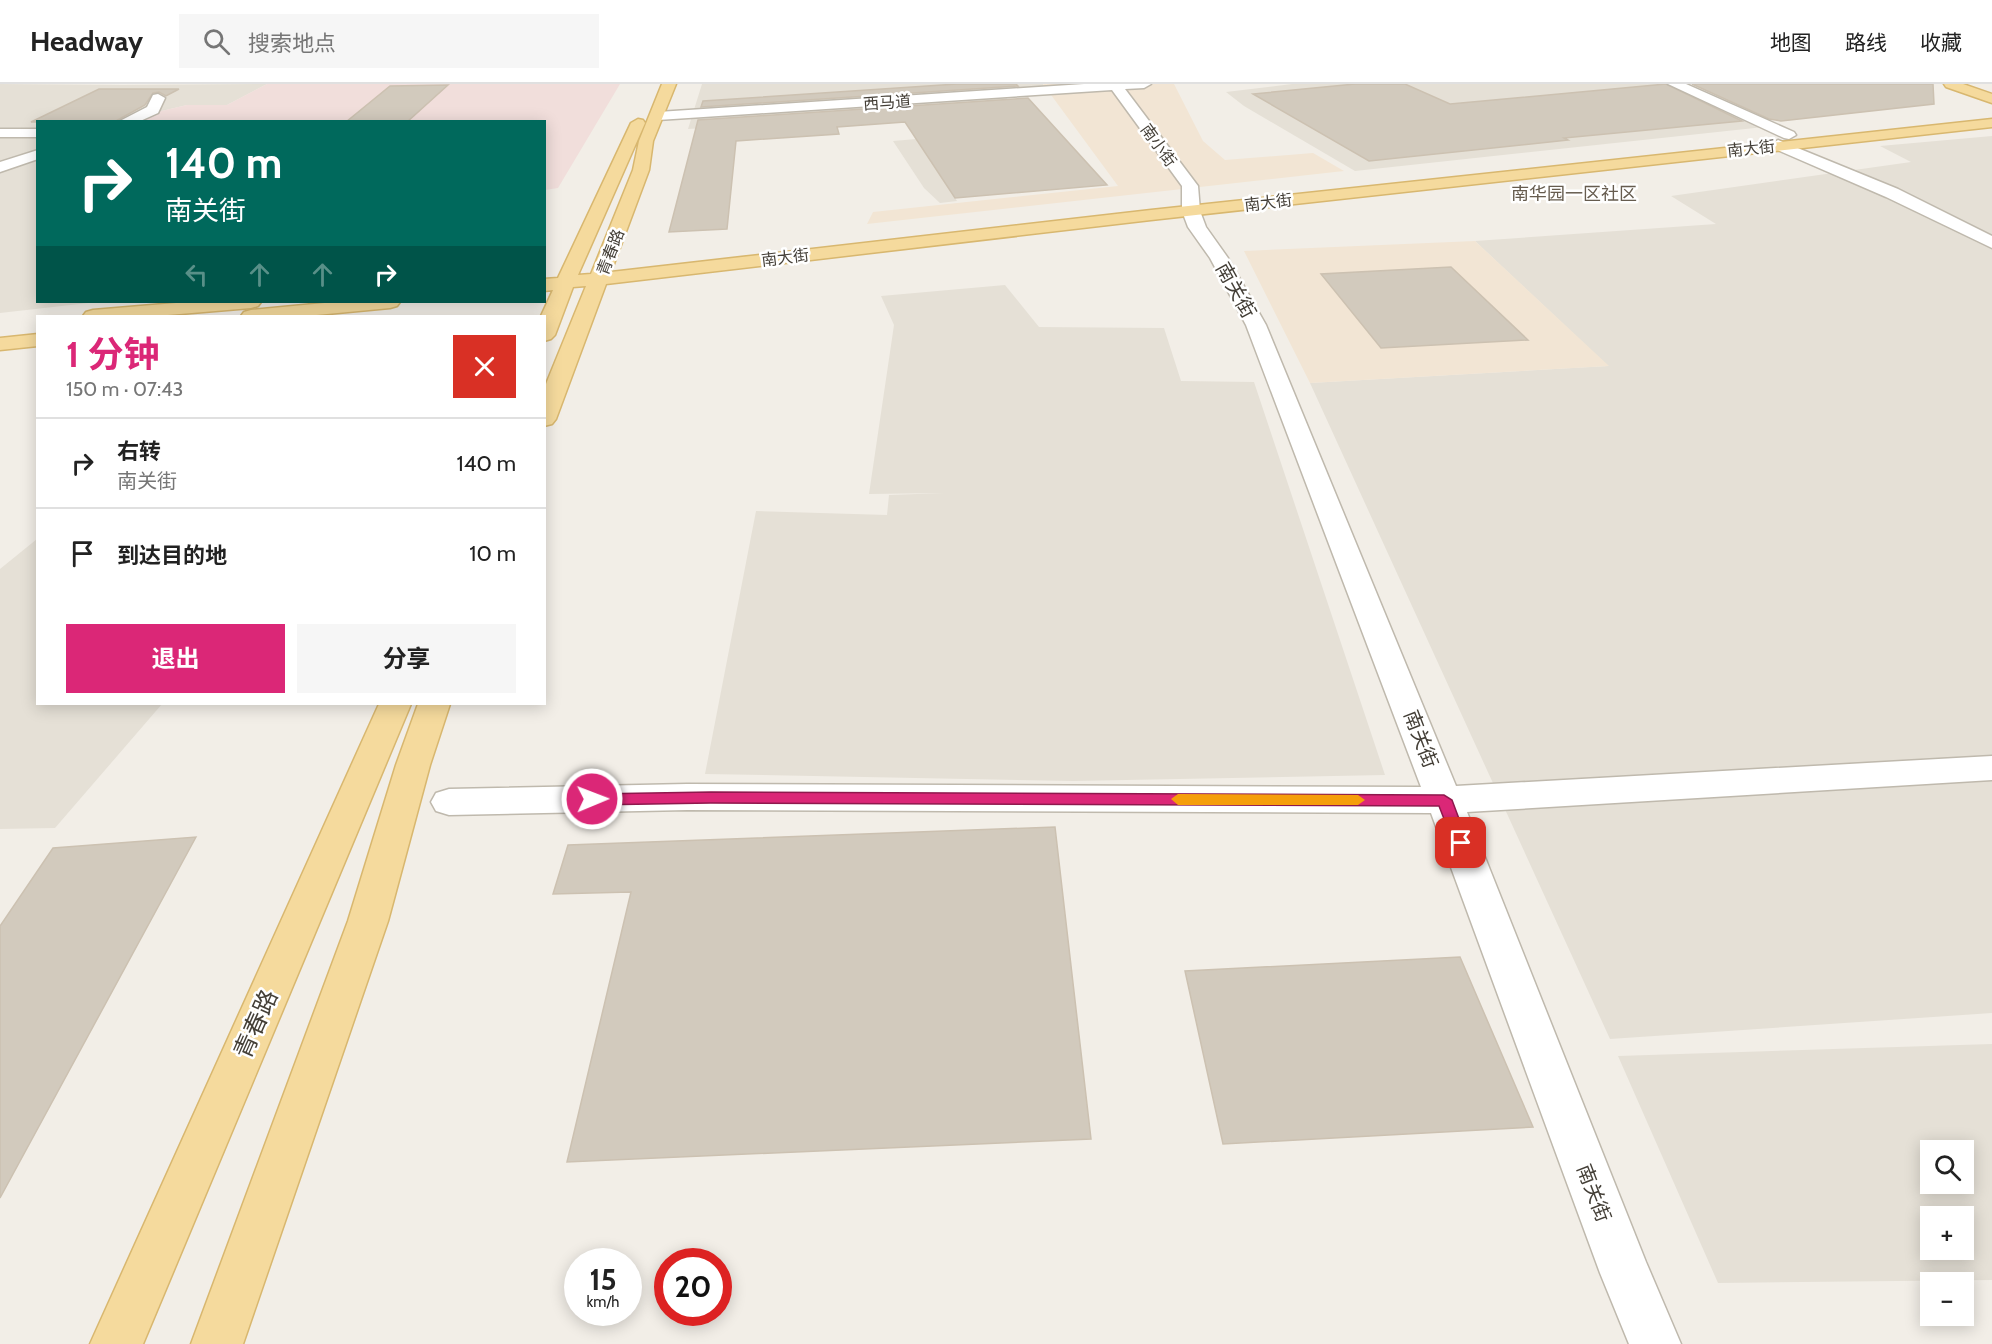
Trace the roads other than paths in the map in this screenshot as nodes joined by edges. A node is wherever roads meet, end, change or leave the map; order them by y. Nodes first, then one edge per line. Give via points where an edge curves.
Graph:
1 (654, 84) edge
2 (669, 84) edge
3 (1144, 84) edge
4 (1675, 84) edge
5 (1951, 84) edge
6 (1971, 84) edge
7 (1115, 85) edge
8 (1992, 91) edge
9 (158, 98) dead end
10 (1992, 99) edge
11 (1992, 112) edge
12 (658, 116) junction
13 (130, 120) edge
14 (1992, 123) edge
15 (0, 133) edge
16 (36, 133) edge
17 (1783, 140) junction
18 (36, 148) edge
19 (36, 155) edge
20 (0, 159) edge
21 (0, 167) edge
22 (1191, 206) junction
23 (1992, 243) edge
24 (602, 272) junction
25 (546, 274) edge
26 (568, 276) junction
27 (546, 284) edge
28 (240, 303) edge
29 (382, 303) edge
30 (292, 314) edge
31 (104, 315) edge
32 (272, 315) edge
33 (36, 322) edge
34 (0, 325) edge
35 (546, 330) edge
36 (36, 340) edge
37 (0, 344) edge
38 (546, 414) edge
39 (395, 705) edge
40 (434, 705) edge
41 (1992, 768) edge
42 (1444, 800) junction
43 (449, 802) dead end
44 (116, 1344) edge
45 (217, 1344) edge
46 (1655, 1344) edge

1 - 26 main road, 青春路
2 - 12 main road, 青春路
3 - 7 street, 西马道
4 - 17 street
5 - 10 main road
6 - 8 main road
7 - 12 street, 西马道
7 - 22 street, 南小街 via 1190,186
9 - 13 street via 153,110
11 - 17 main road, 南大街
12 - 24 main road, 青春路
14 - 17 main road, 南大街
15 - 16 street
17 - 22 main road, 南大街
17 - 23 street
18 - 20 street
19 - 21 street
22 - 24 main road, 南大街
22 - 42 street, 南关街 via 1197,227 1256,325
24 - 26 main road, 南大街
24 - 38 main road, 青春路
25 - 26 main road, 南大街
26 - 27 main road, 南大街
26 - 35 main road, 青春路
28 - 31 main road
29 - 30 main road
30 - 32 main road
33 - 34 main road
36 - 37 main road
39 - 44 main road, 青春路
40 - 45 main road via 368,921
41 - 42 street
42 - 43 street via 687,797
42 - 46 street, 南关街

